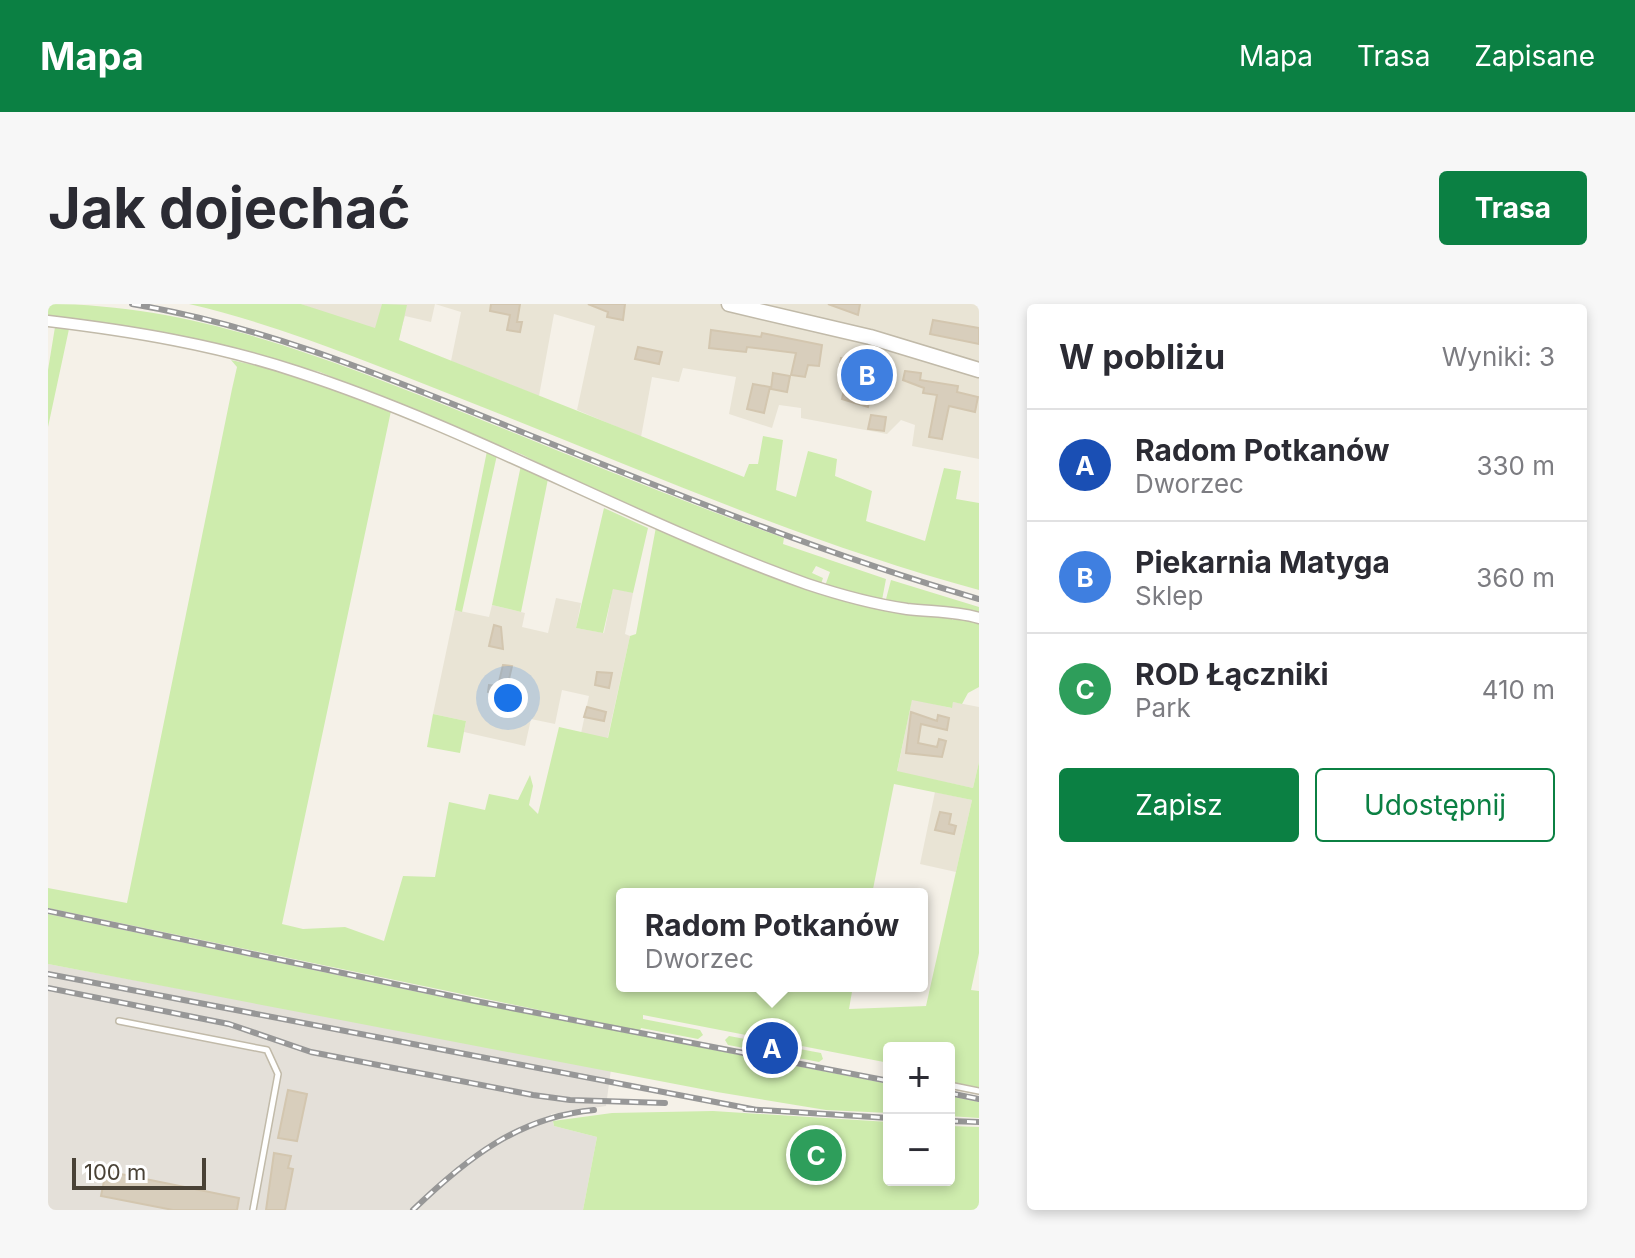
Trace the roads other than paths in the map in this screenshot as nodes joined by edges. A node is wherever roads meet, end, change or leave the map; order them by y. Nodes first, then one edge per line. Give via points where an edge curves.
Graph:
1 (729, 304) edge
2 (762, 308) edge
3 (48, 321) edge
4 (979, 370) edge
5 (979, 618) edge
6 (119, 1021) dead end
7 (955, 1086) edge
8 (979, 1091) edge
9 (253, 1210) edge

1 - 2 street
2 - 4 street
3 - 5 street via 145,333 294,370 809,584 883,605
6 - 9 lane via 267,1050 278,1074
7 - 8 lane

